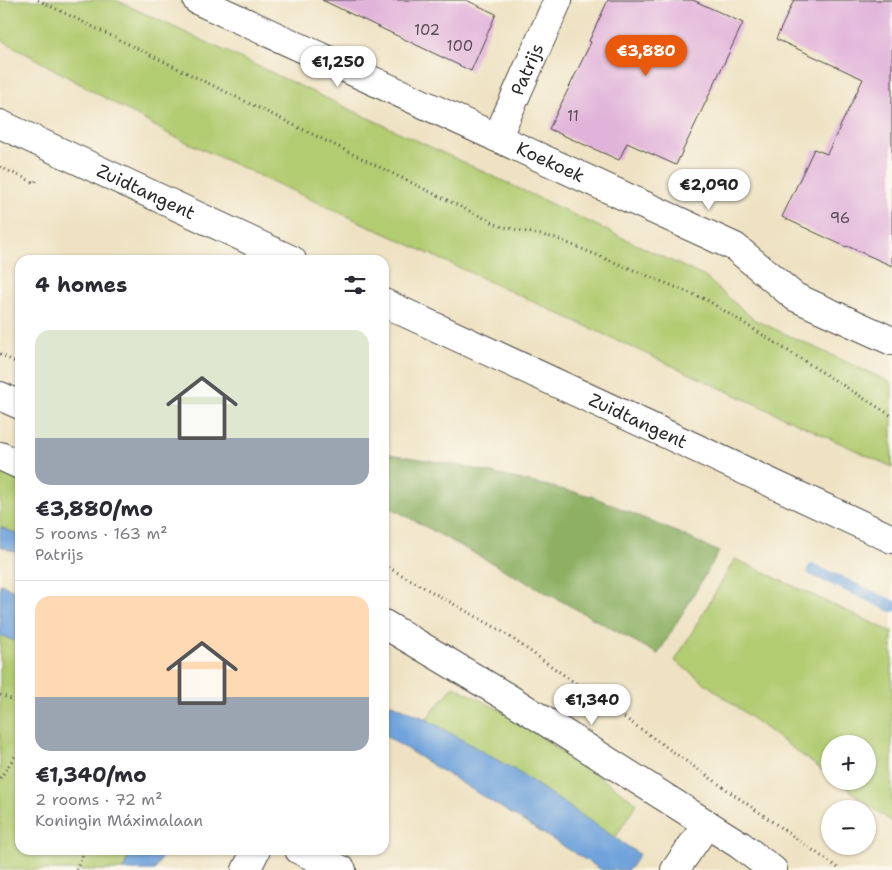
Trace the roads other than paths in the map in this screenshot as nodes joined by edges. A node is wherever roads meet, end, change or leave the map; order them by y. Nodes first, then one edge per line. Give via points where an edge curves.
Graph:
1 (197, 0) edge
2 (558, 0) edge
3 (0, 124) edge
4 (497, 138) junction
5 (281, 255) edge
6 (389, 305) edge
7 (892, 341) edge
8 (0, 396) edge
9 (15, 403) edge
10 (0, 456) edge
11 (15, 463) edge
12 (892, 539) edge
13 (389, 628) edge
14 (707, 824) junction
15 (254, 855) edge
16 (310, 855) edge
17 (246, 870) edge
18 (342, 870) edge
19 (675, 870) edge
20 (773, 870) edge

1 - 4 street, Koekoek
2 - 4 street, Patrijs
3 - 5 street, Zuidtangent
4 - 7 street, Koekoek via 735,247 796,297
6 - 12 street, Zuidtangent
8 - 9 street
10 - 11 street
13 - 14 street via 510,699
14 - 19 street
14 - 20 street
15 - 17 street
16 - 18 street

